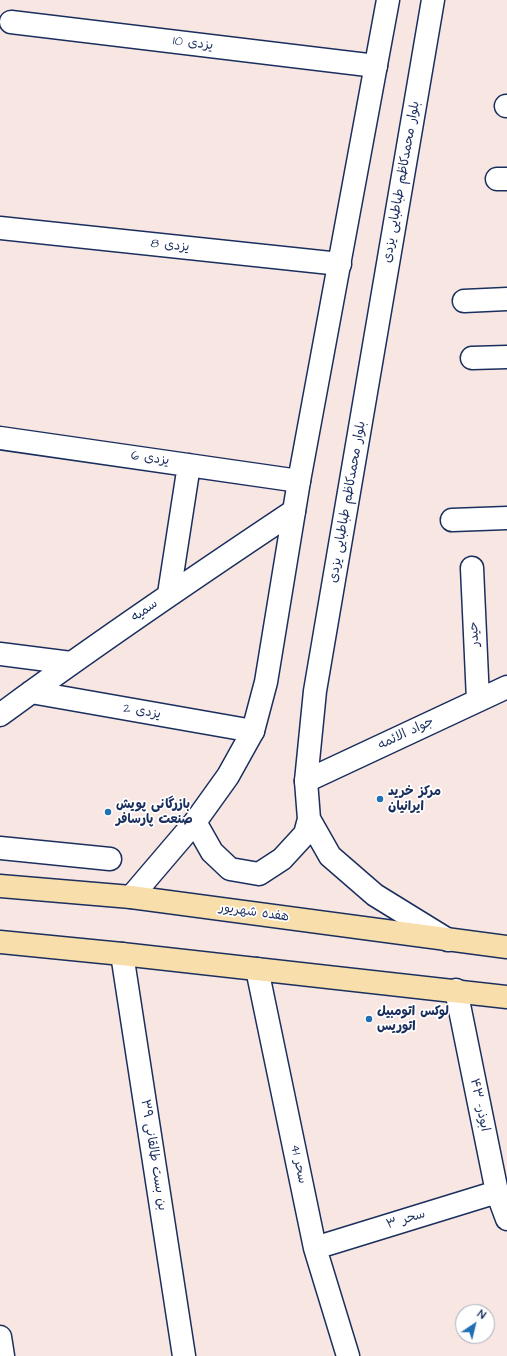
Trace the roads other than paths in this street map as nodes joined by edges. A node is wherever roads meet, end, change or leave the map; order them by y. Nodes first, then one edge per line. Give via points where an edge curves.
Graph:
1 (388, 0) edge
2 (433, 0) edge
3 (11, 22) dead end
4 (376, 66) junction
5 (0, 228) edge
6 (340, 264) junction
7 (507, 299) edge
8 (464, 301) dead end
9 (507, 357) edge
10 (472, 358) dead end
11 (0, 438) edge
12 (189, 465) junction
13 (299, 481) junction
14 (294, 511) junction
15 (507, 518) edge
16 (452, 520) dead end
17 (472, 568) dead end
18 (169, 594) junction
19 (0, 654) edge
20 (71, 663) junction
21 (507, 687) edge
22 (31, 692) junction
23 (478, 700) junction
24 (0, 716) edge
25 (253, 731) junction
26 (306, 781) junction
27 (308, 819) junction
28 (195, 822) junction
29 (0, 848) edge
30 (110, 859) dead end
31 (0, 886) edge
32 (131, 897) junction
33 (448, 940) junction
34 (0, 942) edge
35 (507, 947) edge
36 (122, 954) junction
37 (258, 969) junction
38 (456, 990) junction
39 (507, 997) edge
40 (497, 1192) junction
41 (507, 1219) edge
42 (315, 1248) junction
43 (0, 1337) edge
44 (3, 1356) edge
45 (184, 1356) edge
46 (348, 1356) edge

1 - 4 street
2 - 26 street, بلوار محمدکاظم طباطبایی یزدی via 315,691
3 - 4 street, یزدی 10
4 - 6 street
5 - 6 street, یزدی 8
6 - 13 street
7 - 8 street
9 - 10 street
11 - 12 street, یزدی 6
12 - 13 street, یزدی 6
12 - 18 street
13 - 14 street
14 - 18 street, سمیه
14 - 25 street via 266,682
15 - 16 street
17 - 23 street, حیدر
18 - 20 street, سمیه
19 - 20 street
20 - 22 street, سمیه
21 - 23 street, جواد الائمه
22 - 24 street, سمیه
22 - 25 street, یزدی 2
23 - 26 street, جواد الائمه
25 - 28 street via 228,776
26 - 27 street, بلوار محمدکاظم طباطبایی یزدی
27 - 28 street via 305,834 282,859 259,874 230,870 212,852
27 - 33 street, بلوار محمدکاظم طباطبایی یزدی via 335,861 375,895
28 - 32 street
29 - 30 street
31 - 32 main road, هفده شهریور
32 - 33 main road, هفده شهریور
33 - 35 main road, هفده شهریور
34 - 36 main road
36 - 37 main road
36 - 45 street, بن‌ بست طالقانی ۳۹
37 - 38 main road
37 - 42 street, سحر 41
38 - 39 main road
38 - 40 street, ابوذر- ۴۳
40 - 41 street, ابوذر- ۴۳
40 - 42 street, سحر ۳
42 - 46 street, سحر 41
43 - 44 street

